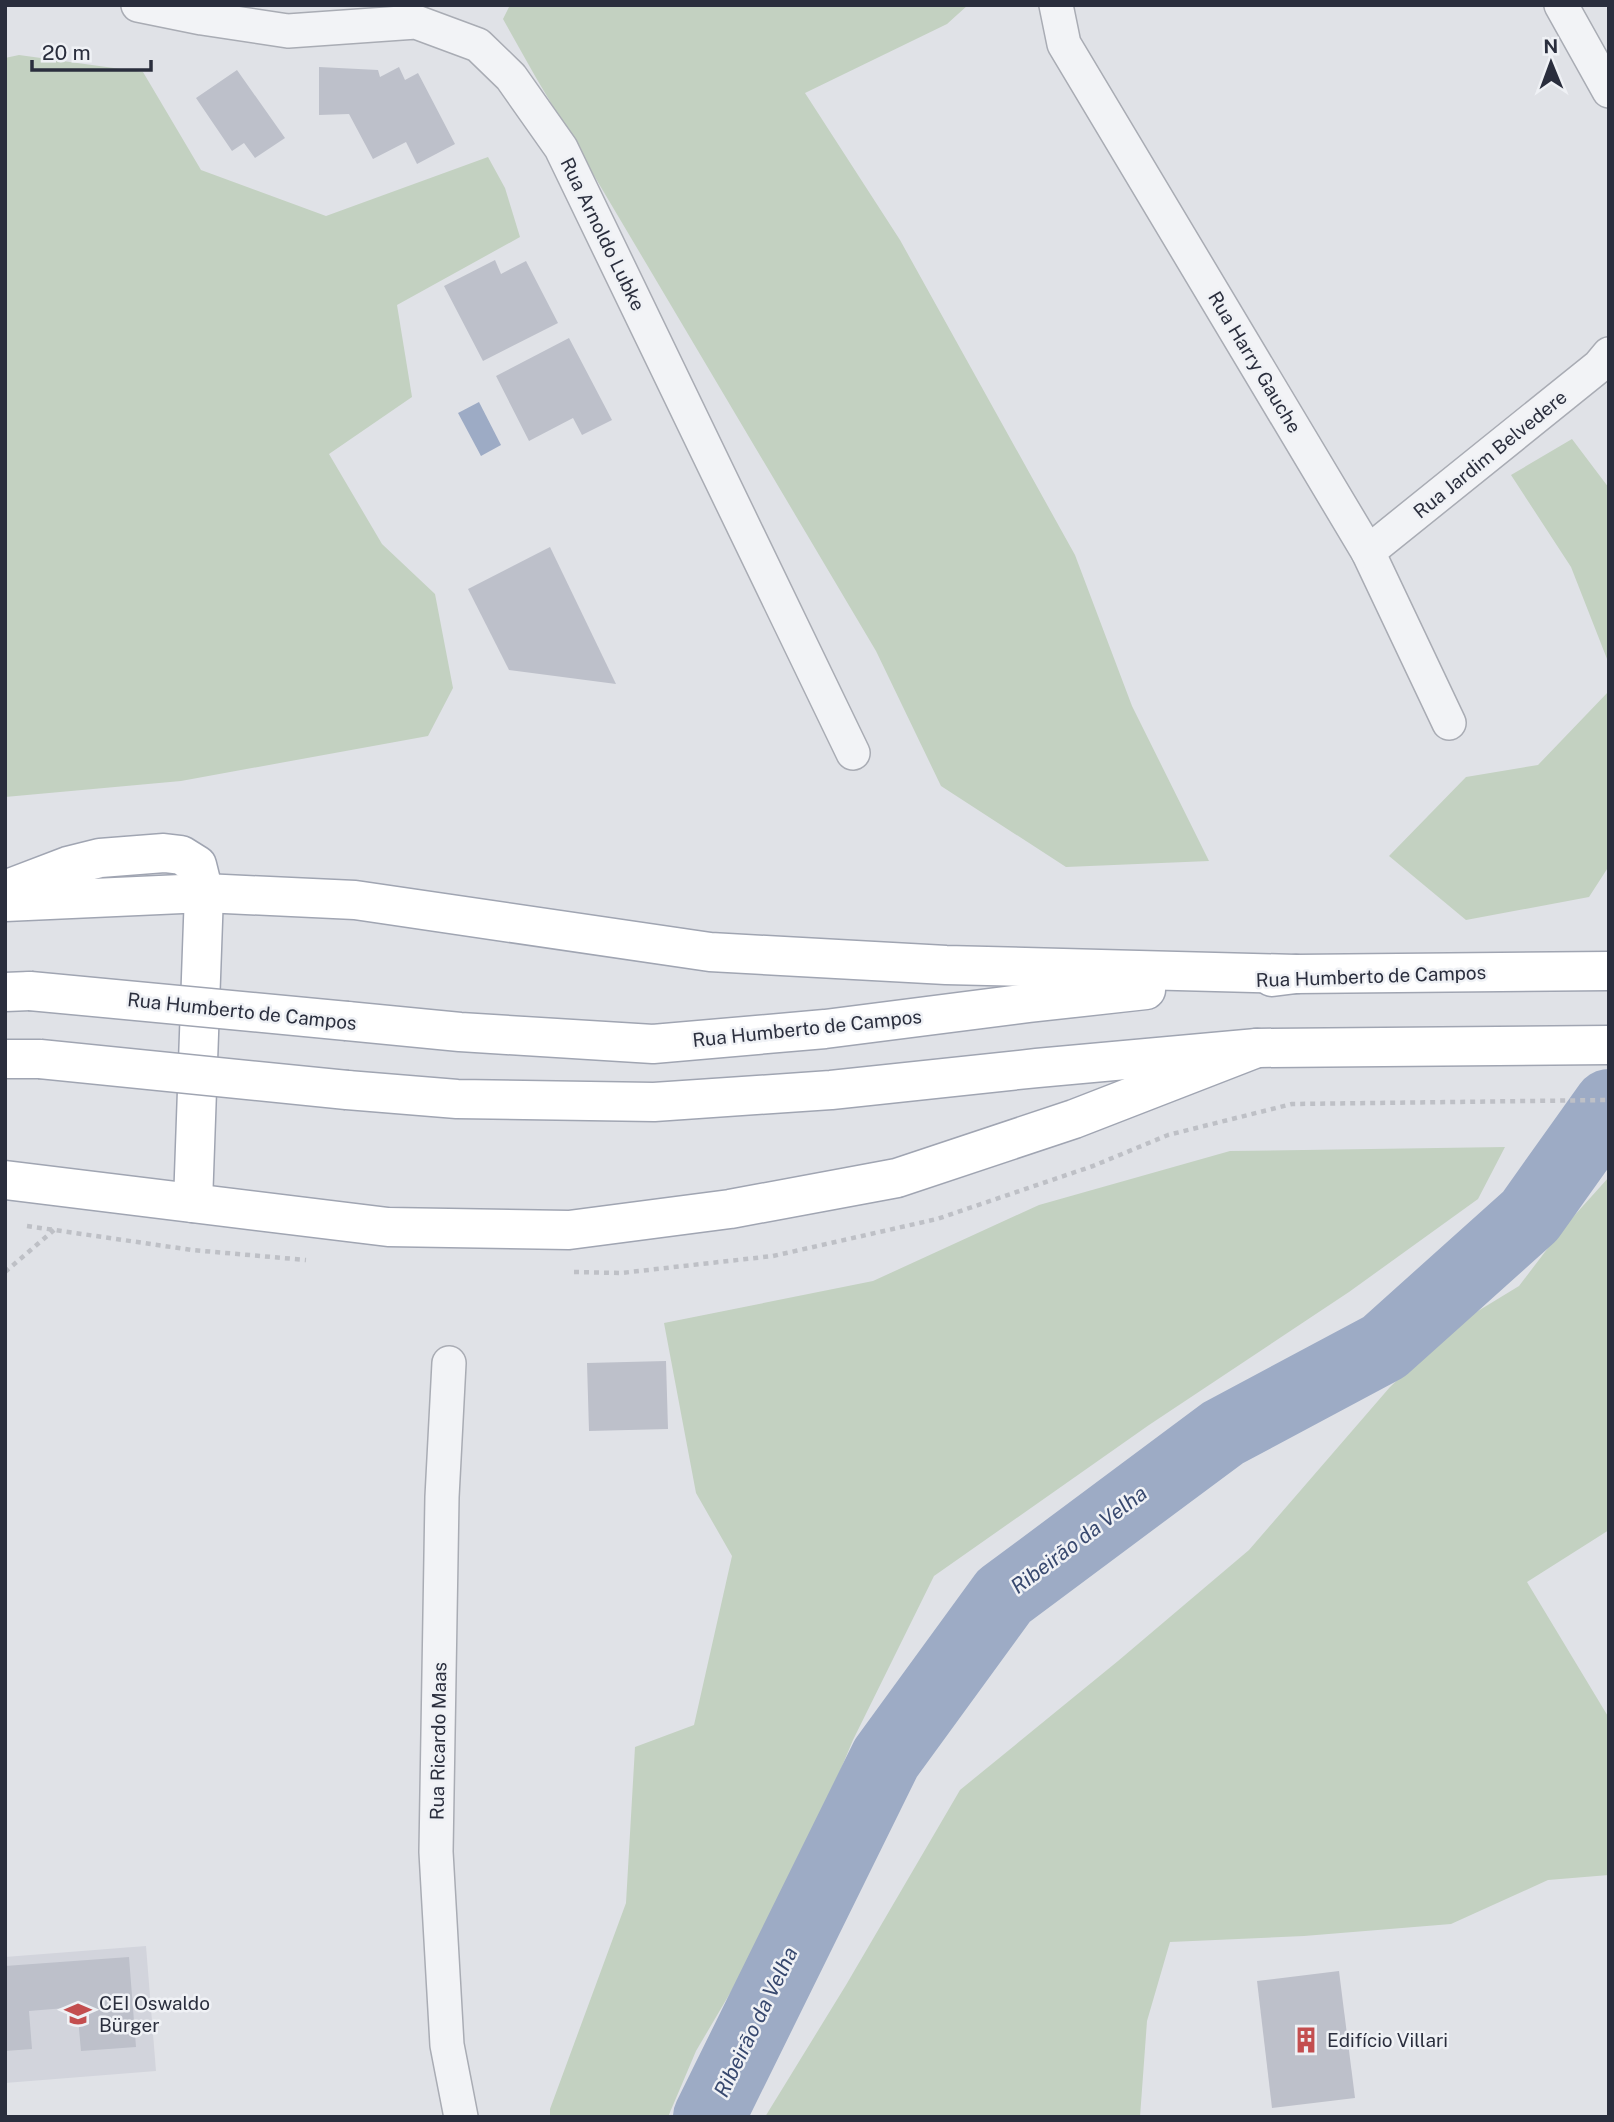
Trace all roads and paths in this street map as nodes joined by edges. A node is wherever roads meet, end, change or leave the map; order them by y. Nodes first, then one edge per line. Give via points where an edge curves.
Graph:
1 (138, 5) edge
2 (1055, 5) edge
3 (1560, 5) edge
4 (1598, 47) edge
5 (1609, 91) edge
6 (1609, 354) edge
7 (1368, 552) junction
8 (1449, 723) dead end
9 (853, 753) dead end
10 (5, 890) edge
11 (204, 893) junction
12 (5, 902) edge
13 (1609, 971) edge
14 (1296, 974) junction
15 (18, 991) edge
16 (1609, 1045) edge
17 (1257, 1048) junction
18 (22, 1059) edge
19 (1609, 1100) edge
20 (1441, 1102) dead end
21 (5, 1180) edge
22 (193, 1203) junction
23 (54, 1230) dead end
24 (5, 1272) edge
25 (449, 1363) dead end
26 (461, 2117) edge

1 - 9 street, Rua Arnoldo Lubke via 288,31 416,22 478,45 512,77 561,148
2 - 7 street, Rua Harry Gauche via 1065,44
3 - 4 street
4 - 5 street
6 - 7 street, Rua Jardim Belvedere
7 - 8 street, Rua Harry Gauche
10 - 11 main road via 68,866 164,853 181,855 197,865
11 - 12 main road
11 - 14 main road via 355,900 710,952 946,965
11 - 22 main road
13 - 14 main road, Rua Humberto de Campos
14 - 15 main road, Rua Humberto de Campos, bridge via 825,1029 653,1044 460,1032
16 - 17 main road
17 - 18 main road, bridge via 831,1090 654,1102 457,1099
17 - 22 main road via 1074,1118 897,1178 730,1209 569,1230 388,1227
19 - 20 path
21 - 22 main road
23 - 24 path
25 - 26 street, Rua Ricardo Maas via 436,1852 447,2045

